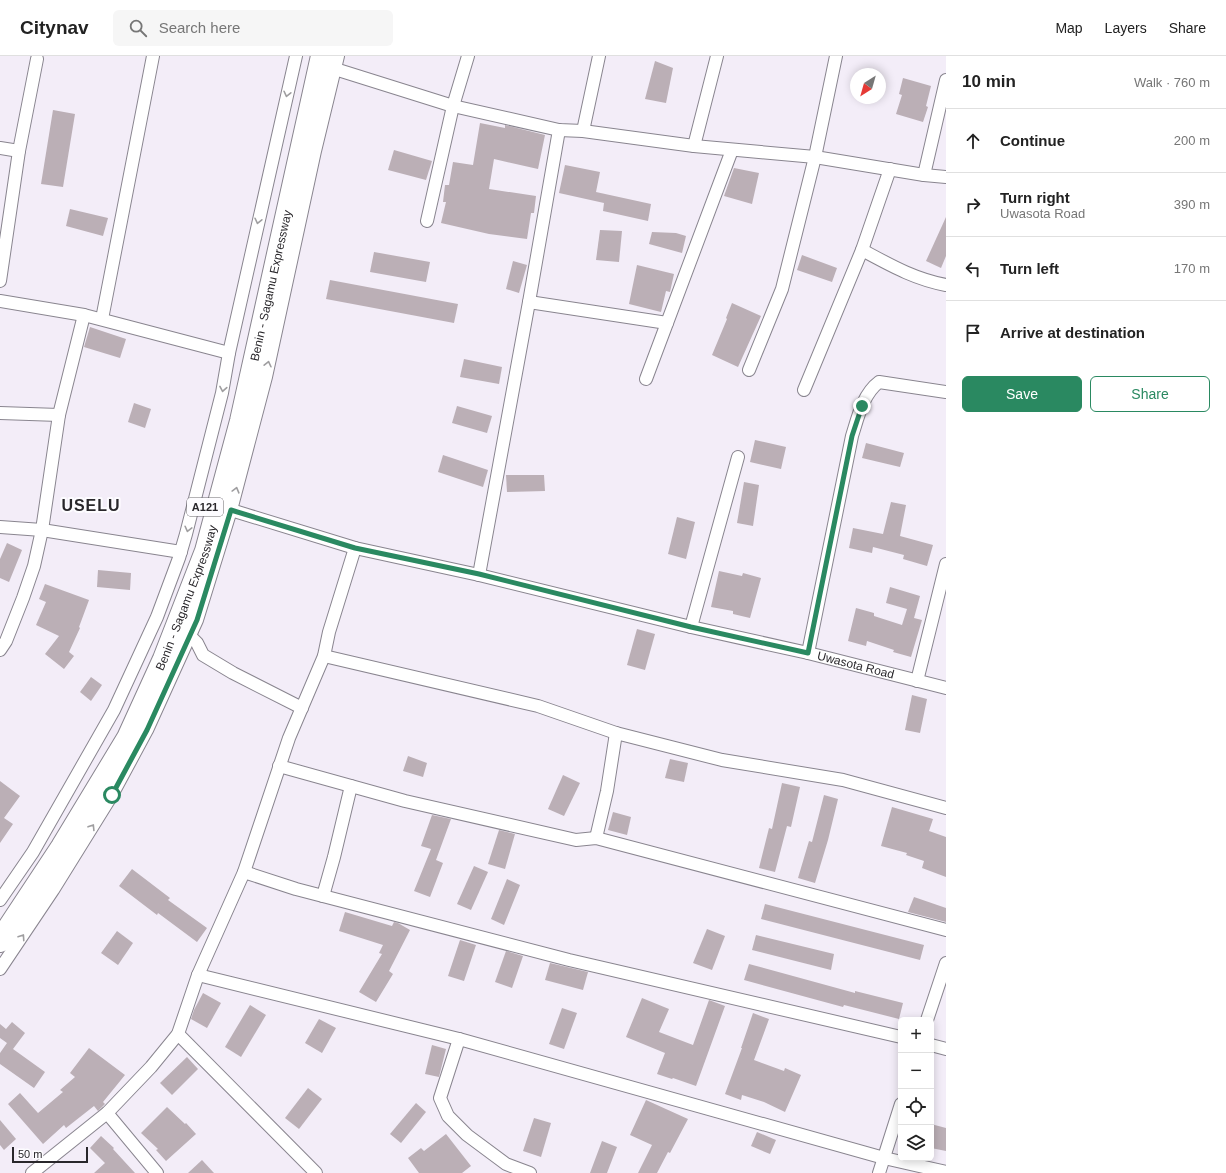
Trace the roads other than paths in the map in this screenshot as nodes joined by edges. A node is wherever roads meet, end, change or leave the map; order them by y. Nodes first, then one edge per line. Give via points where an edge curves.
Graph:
1 (153, 56) edge
2 (296, 56) edge
3 (309, 56) edge
4 (338, 56) edge
5 (468, 56) edge
6 (599, 56) edge
7 (717, 56) edge
8 (836, 56) edge
9 (37, 59) dead end
10 (329, 62) edge
11 (946, 80) edge
12 (453, 106) junction
13 (559, 130) junction
14 (583, 131) junction
15 (694, 146) junction
16 (0, 148) edge
17 (732, 150) junction
18 (19, 151) junction
19 (815, 157) junction
20 (890, 169) junction
21 (924, 175) junction
22 (946, 177) edge
23 (427, 221) dead end
24 (862, 250) junction
25 (0, 281) edge
26 (946, 285) edge
27 (0, 301) edge
28 (529, 302) junction
29 (84, 314) junction
30 (102, 319) junction
31 (667, 323) junction
32 (229, 353) junction
33 (749, 370) dead end
34 (646, 379) dead end
35 (804, 390) dead end
36 (946, 392) edge
37 (0, 413) edge
38 (59, 415) junction
39 (738, 457) dead end
40 (231, 510) junction
41 (0, 527) edge
42 (42, 530) junction
43 (355, 548) junction
44 (181, 552) junction
45 (946, 564) edge
46 (479, 574) junction
47 (691, 627) junction
48 (190, 636) junction
49 (2, 644) edge
50 (808, 653) junction
51 (324, 656) junction
52 (916, 681) junction
53 (946, 688) edge
54 (302, 708) junction
55 (616, 733) junction
56 (279, 766) junction
57 (351, 786) junction
58 (946, 808) edge
59 (596, 838) junction
60 (244, 872) junction
61 (323, 896) junction
62 (0, 900) edge
63 (0, 920) edge
64 (946, 930) edge
65 (0, 941) edge
66 (946, 963) edge
67 (0, 969) edge
68 (198, 975) junction
69 (928, 1017) edge
70 (178, 1034) junction
71 (898, 1036) edge
72 (458, 1039) junction
73 (934, 1045) edge
74 (946, 1049) edge
75 (107, 1113) junction
76 (898, 1114) edge
77 (884, 1158) junction
78 (502, 1169) edge
79 (946, 1172) edge
80 (32, 1173) edge
81 (158, 1173) edge
82 (316, 1173) edge
83 (530, 1173) edge
84 (879, 1173) edge

1 - 30 street
2 -> 32 street
3 - 63 highway, A121 via 235,391 214,476 179,590 142,680 108,745 79,797
4 - 10 street
5 - 12 street
6 - 14 street
7 - 15 street
8 - 19 street
9 - 18 street
10 - 12 street
40 -> 10 street via 266,377 314,159
10 - 65 highway, Benin - Sagamu Expressway / A121 via 241,421 206,551 164,659 128,738
11 - 21 street
12 - 13 street
12 - 23 street
13 - 14 street
13 - 28 street
14 - 15 street
15 - 17 street
16 - 18 street
17 - 19 street
17 - 31 street
18 - 25 street
19 - 20 street
19 - 33 street via 782,289
20 - 21 street
20 - 24 street
21 - 22 street
24 - 26 street via 907,274
24 - 35 street
27 - 29 street
28 - 31 street
28 - 46 street
29 - 30 street
29 - 38 street
30 - 32 street
31 - 34 street
32 -> 44 street via 222,393
36 - 50 street via 879,382 874,385 862,406 852,436
37 - 38 street
38 - 42 street
39 - 47 street
40 - 43 street, Uwasota Road
40 - 48 street
41 - 42 street
42 - 44 street
42 - 49 street via 23,598
43 - 46 street, Uwasota Road
43 - 51 street
44 - 62 street via 157,617 114,710 33,852
45 - 52 street
46 - 47 street, Uwasota Road
47 - 50 street, Uwasota Road
48 - 54 street via 203,655
67 -> 48 street via 112,795 147,730
50 - 52 street, Uwasota Road
51 - 54 street
51 - 55 street via 538,706
52 - 53 street, Uwasota Road
54 - 56 street
55 - 58 street via 722,760 843,780
55 - 59 street via 607,791
56 - 57 street
56 - 60 street
57 - 59 street via 576,840
57 - 61 street
59 - 64 street
60 - 61 street
60 - 68 street
61 - 71 street via 569,960
66 - 69 street
68 - 70 street
68 - 72 street
70 - 75 street
70 - 82 street
72 - 77 street
72 - 78 street via 440,1098 448,1116
73 - 74 street
75 - 80 street
75 - 81 street
76 - 77 street
77 - 79 street
77 - 84 street
78 - 83 street

